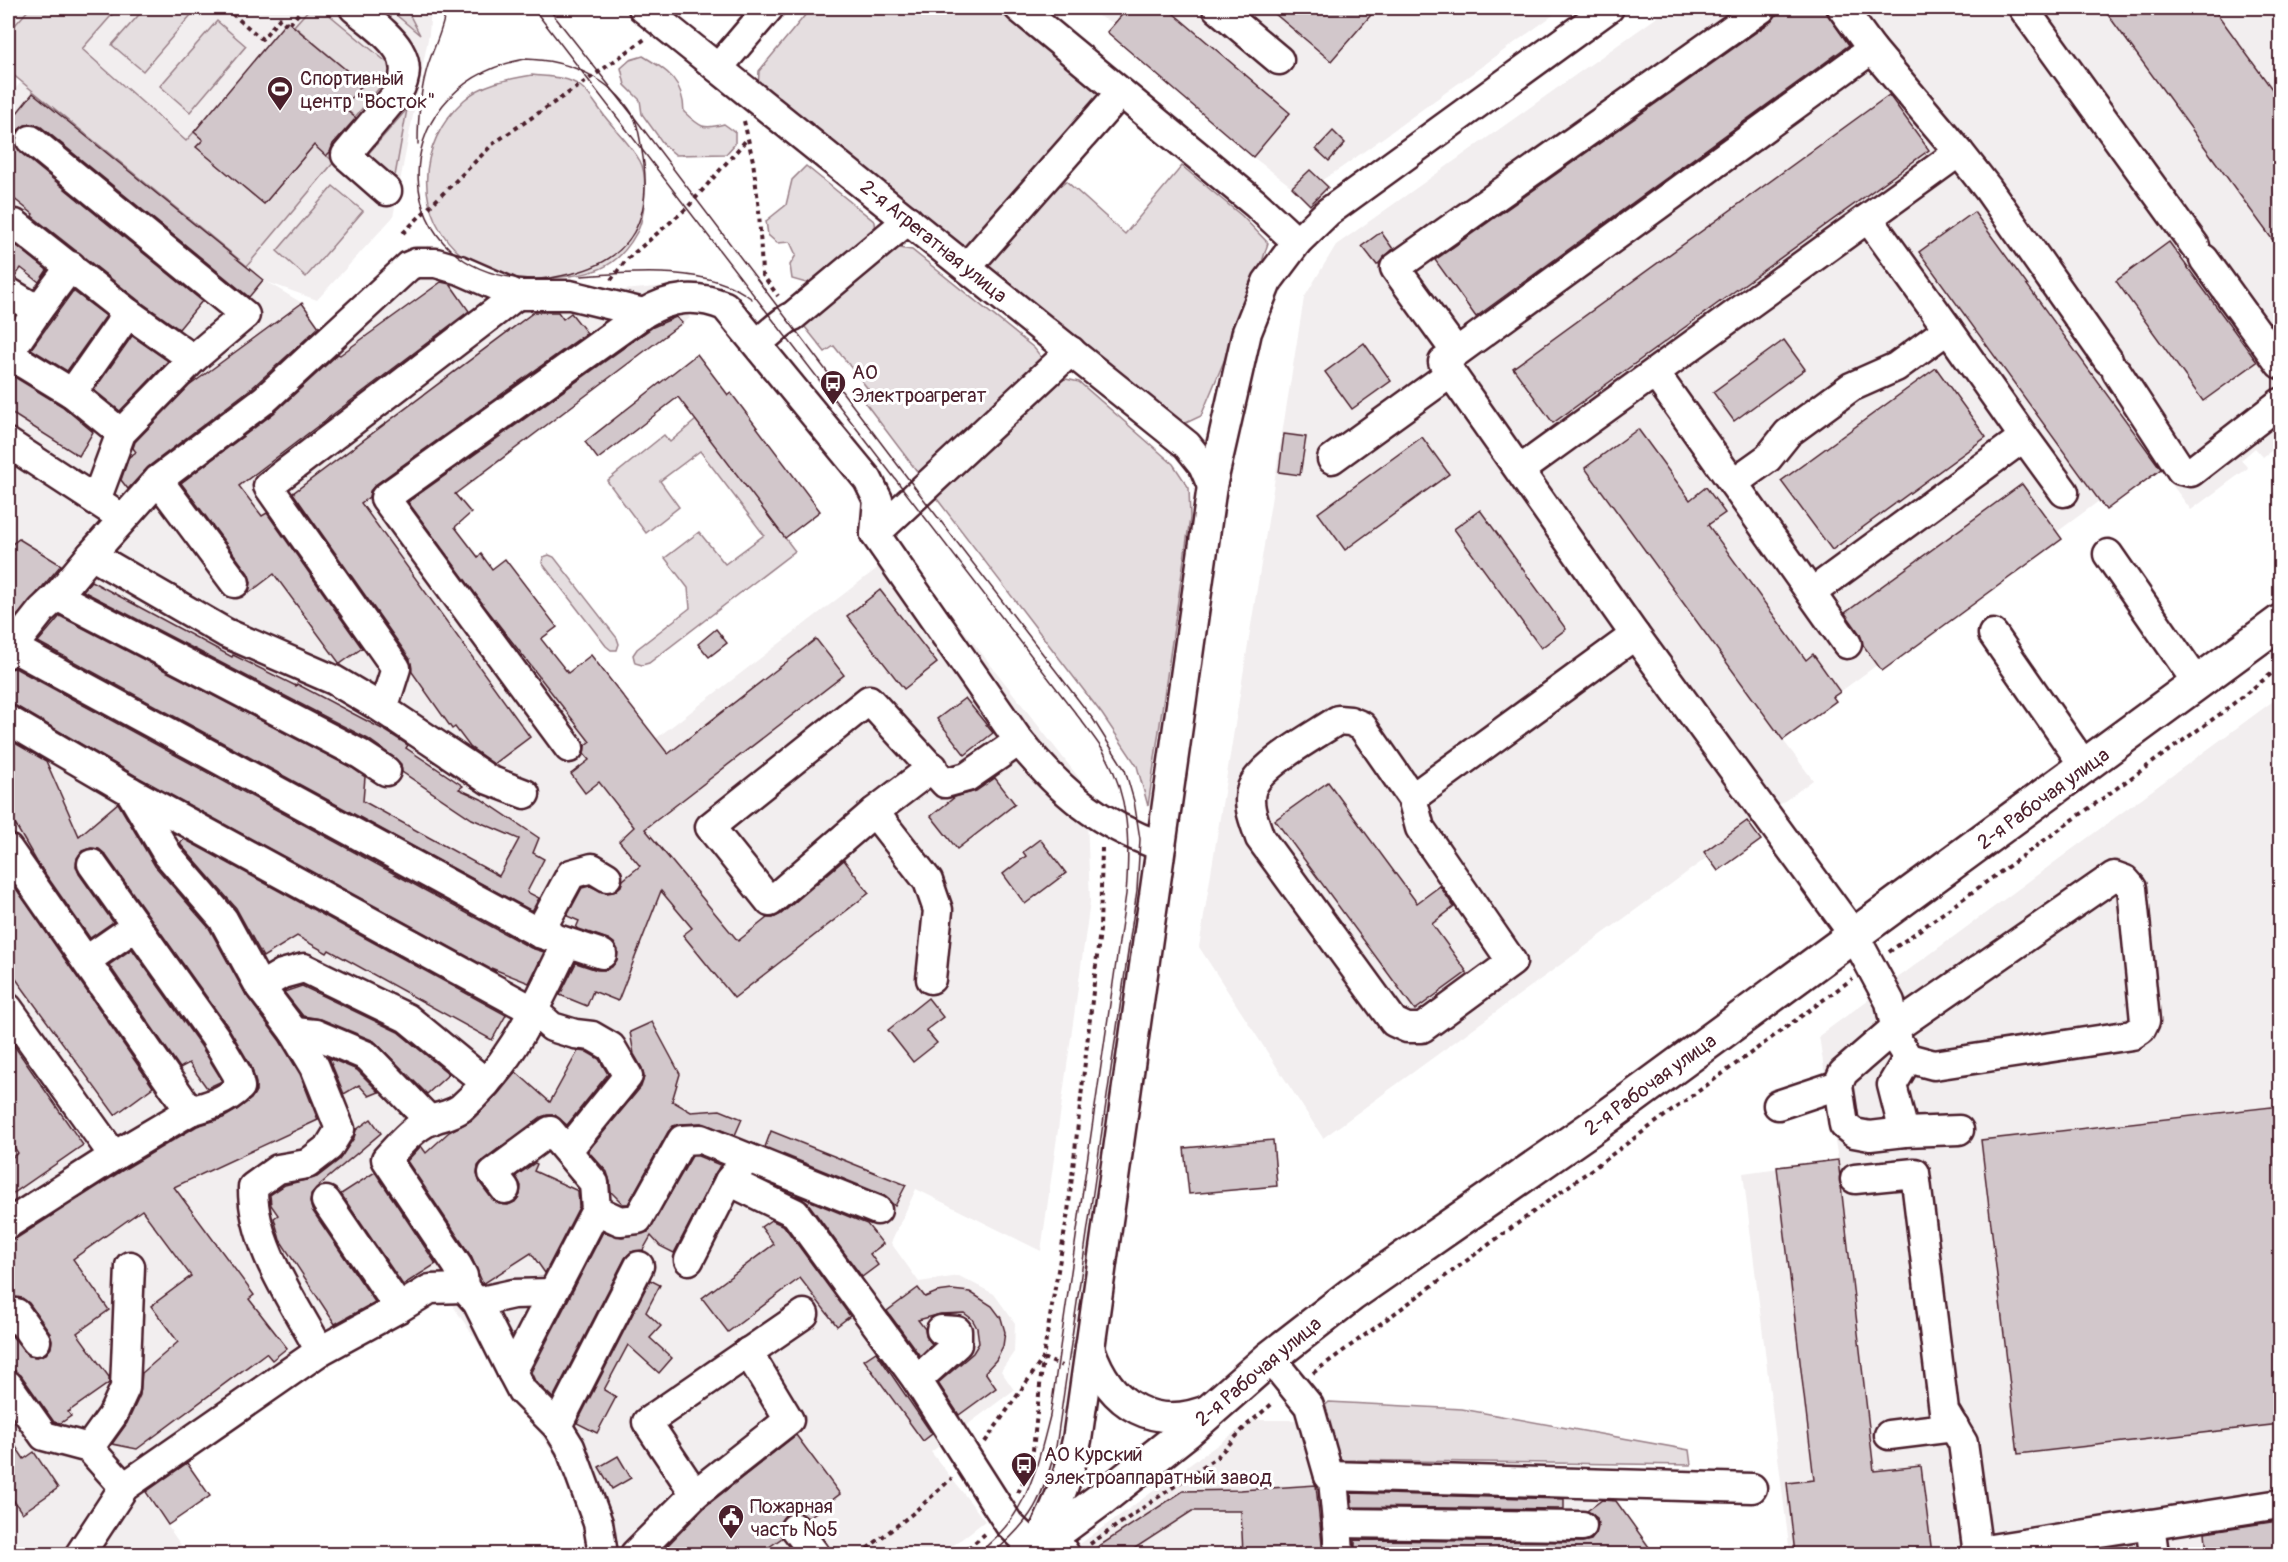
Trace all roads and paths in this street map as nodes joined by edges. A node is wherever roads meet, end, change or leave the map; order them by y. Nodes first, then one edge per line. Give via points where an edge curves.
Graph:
1 (225, 8) edge
2 (303, 8) edge
3 (354, 8) edge
4 (769, 8) edge
5 (1019, 8) edge
6 (1217, 8) edge
7 (1609, 8) edge
8 (1762, 8) edge
9 (1842, 8) edge
10 (2023, 8) edge
11 (654, 16) edge
12 (1872, 49) junction
13 (1279, 60) dead end
14 (718, 68) junction
15 (1120, 93) junction
16 (743, 118) dead end
17 (748, 138) junction
18 (31, 140) dead end
19 (1959, 152) junction
20 (387, 191) dead end
21 (1868, 218) junction
22 (908, 220) junction
23 (8, 233) edge
24 (403, 233) dead end
25 (1297, 242) junction
26 (71, 266) junction
27 (967, 267) junction
28 (8, 292) edge
29 (517, 295) junction
30 (597, 300) junction
31 (38, 310) junction
32 (128, 313) junction
33 (644, 313) junction
34 (793, 316) junction
35 (1948, 329) junction
36 (757, 344) junction
37 (1071, 351) junction
38 (193, 359) junction
39 (1454, 362) junction
40 (2280, 364) edge
41 (1655, 373) junction
42 (72, 393) junction
43 (2280, 403) edge
44 (121, 433) junction
45 (2024, 436) junction
46 (8, 442) edge
47 (1332, 459) dead end
48 (1520, 471) junction
49 (158, 480) junction
50 (1733, 483) junction
51 (1212, 486) junction
52 (2064, 492) dead end
53 (96, 500) junction
54 (123, 519) junction
55 (875, 534) junction
56 (2108, 554) dead end
57 (91, 555) junction
58 (235, 583) dead end
59 (1811, 593) junction
60 (57, 596) junction
61 (2280, 622) edge
62 (1993, 634) dead end
63 (1635, 635) junction
64 (1847, 644) dead end
65 (9, 648) edge
66 (2280, 667) edge
67 (2198, 684) junction
68 (383, 709) junction
69 (8, 720) edge
70 (1019, 741) junction
71 (569, 748) dead end
72 (933, 767) junction
73 (2085, 767) junction
74 (386, 771) dead end
75 (128, 790) junction
76 (525, 794) dead end
77 (1412, 798) junction
78 (874, 812) junction
79 (1099, 818) junction
80 (1161, 846) junction
81 (8, 849) edge
82 (92, 864) dead end
83 (608, 878) dead end
84 (136, 926) junction
85 (539, 933) junction
86 (1854, 935) junction
87 (567, 943) junction
88 (602, 954) dead end
89 (87, 960) junction
90 (1870, 965) junction
91 (931, 979) dead end
92 (260, 987) junction
93 (8, 1008) edge
94 (534, 1011) junction
95 (1895, 1028) junction
96 (294, 1032) junction
97 (1908, 1058) junction
98 (486, 1083) junction
99 (1838, 1085) junction
100 (1778, 1105) dead end
101 (190, 1111) junction
102 (430, 1121) junction
103 (1959, 1130) dead end
104 (1904, 1132) junction
105 (568, 1150) junction
106 (114, 1156) junction
107 (747, 1158) junction
108 (1855, 1179) dead end
109 (729, 1181) junction
110 (504, 1189) dead end
111 (326, 1201) dead end
112 (596, 1210) junction
113 (877, 1210) dead end
114 (8, 1224) edge
115 (689, 1260) dead end
116 (130, 1266) dead end
117 (639, 1266) dead end
118 (552, 1293) junction
119 (471, 1295) junction
120 (399, 1308) junction
121 (804, 1314) dead end
122 (8, 1320) edge
123 (941, 1330) dead end
124 (36, 1341) dead end
125 (1089, 1347) junction
126 (320, 1351) junction
127 (748, 1352) junction
128 (1270, 1358) junction
129 (1043, 1359) junction
130 (512, 1372) junction
131 (917, 1380) junction
132 (8, 1385) edge
133 (1293, 1387) junction
134 (1214, 1407) junction
135 (557, 1426) junction
136 (1954, 1427) junction
137 (1889, 1436) dead end
138 (89, 1448) junction
139 (969, 1461) junction
140 (1329, 1476) junction
141 (124, 1487) junction
142 (1752, 1488) dead end
143 (695, 1494) junction
144 (2280, 1504) edge
145 (1003, 1515) junction
146 (1337, 1523) junction
147 (2150, 1524) junction
148 (1582, 1526) dead end
149 (795, 1528) dead end
150 (1049, 1549) edge
151 (1978, 1553) edge
152 (80, 1554) edge
153 (603, 1554) edge
154 (635, 1554) edge
155 (815, 1554) edge
156 (860, 1554) edge
157 (961, 1554) edge
158 (1339, 1554) edge
159 (2154, 1554) edge

1 - 2 path via 262,39 280,18 288,26
3 - 20 street via 395,44 405,69 397,94 346,156
4 - 14 street
5 - 15 street
6 - 13 street
7 - 25 street via 1328,212
8 - 39 street via 1395,268
9 - 12 street
10 - 40 street
11 - 14 street, 2-я Агрегатная улица
11 - 24 path via 589,79 494,143
12 - 19 street
12 - 39 street
14 - 22 street, 2-я Агрегатная улица
15 - 25 street
15 - 27 street
16 - 17 path
17 - 30 path via 687,208 626,260
17 - 34 path via 759,210 762,274
18 - 38 street via 245,315
19 - 21 street
19 - 43 street via 2181,470 2191,472
21 - 35 street
21 - 41 street
22 - 27 street, 2-я Агрегатная улица
22 - 34 street
23 - 26 street via 15,224
25 - 51 street via 1267,282 1247,332
26 - 31 street
26 - 32 street
27 - 37 street, 2-я Агрегатная улица
28 - 31 street
29 - 30 street via 556,294
29 - 49 street via 448,265 409,266 264,400
29 - 68 street via 268,486 396,668
30 - 33 street
31 - 42 street via 8,354
32 - 38 street
32 - 42 street
33 - 36 street via 674,299 705,299 725,306
33 - 71 street via 385,498
34 - 36 street
35 - 45 street
35 - 50 street via 1896,367 1851,387 1788,433 1768,458
36 - 55 street via 875,491
37 - 51 street, 2-я Агрегатная улица via 1187,445 1203,465
37 - 55 street
38 - 44 street
39 - 47 street
39 - 48 street
41 - 48 street
41 - 50 street
42 - 44 street
44 - 53 street
45 - 52 street
45 - 59 street
46 - 53 street
48 - 63 street
49 - 54 street
49 - 58 street
50 - 59 street
51 - 80 street
53 - 54 street
54 - 57 street
55 - 70 street
56 - 67 street
57 - 60 street
57 - 68 street via 226,633 334,680
59 - 64 street
60 - 65 street
60 - 74 street
61 - 67 main road, 2-я Рабочая улица
62 - 73 street
63 - 77 street
63 - 86 street
65 - 85 street
66 - 90 path
67 - 73 main road, 2-я Рабочая улица
68 - 76 street via 489,780
69 - 75 street
70 - 72 street via 968,777 945,783
70 - 79 street via 1063,790
72 - 78 street
72 - 78 street via 869,700 710,827 770,902
73 - 86 main road, 2-я Рабочая улица
75 - 92 street via 168,855 223,920
75 - 94 street
77 - 77 street via 1362,726 1338,720 1263,770 1251,790 1251,812 1260,838 1394,1022 1407,1028 1422,1028 1512,962 1420,828
78 - 91 street via 928,881 938,910
79 - 80 street
79 - 129 path via 1103,873 1100,930 1068,1212
80 - 125 street
81 - 89 street
82 - 84 street
83 - 85 street via 592,868 571,874
84 - 89 street
84 - 101 street via 237,1074 240,1087 232,1095
85 - 87 street
86 - 90 street
86 - 128 main road, 2-я Рабочая улица via 1597,1124 1351,1295
87 - 88 street
87 - 94 street
89 - 101 street
90 - 95 street via 1890,1002
90 - 133 path
92 - 96 street
92 - 98 street via 282,974 304,968 408,1018
93 - 106 street
94 - 98 street via 514,1048
94 - 105 street via 552,1027 592,1036 611,1047 628,1077
95 - 97 street
95 - 97 street via 2114,876 2133,888 2145,1021 2141,1029 2132,1035 1934,1065
95 - 99 street via 1843,1073
96 - 102 street via 315,1034 367,1056
96 - 126 street via 315,1066 340,1129 328,1147 307,1164 278,1169 253,1186 253,1195 264,1246
97 - 104 street via 1892,1085
98 - 102 street via 458,1110
99 - 100 street
99 - 104 street via 1844,1125 1854,1133 1870,1136
101 - 106 street
102 - 119 street via 406,1137 386,1159 457,1265
103 - 104 street
105 - 110 street via 550,1131 493,1173
105 - 112 street via 594,1183
106 - 114 street
107 - 109 street
107 - 112 street via 701,1139 682,1140 638,1219 620,1221
107 - 113 street
108 - 136 street via 1916,1173 1944,1410
109 - 115 street
109 - 131 street via 795,1213
111 - 120 street
112 - 118 street
116 - 138 street via 125,1388 112,1416
117 - 135 street
118 - 119 street
118 - 130 street
119 - 120 street via 430,1289
119 - 130 street
120 - 126 street
121 - 127 street
122 - 124 street via 16,1313
123 - 131 street via 957,1331 957,1344
125 - 134 street via 1105,1382 1136,1409 1183,1416
125 - 150 street via 1072,1466 1056,1509
126 - 141 street
127 - 143 street via 789,1420
127 - 143 street via 646,1422
128 - 133 street
128 - 134 main road, 2-я Рабочая улица
129 - 139 path
129 - 145 path via 1028,1471
130 - 135 street via 522,1391
131 - 139 street
132 - 138 street via 44,1436
133 - 140 street via 1309,1406
133 - 150 path via 1247,1425 1217,1457 1098,1540
134 - 150 main road, 2-я Рабочая улица
135 - 153 street via 570,1447 598,1523
136 - 137 street
136 - 151 street via 1964,1443
138 - 141 street
139 - 145 street
139 - 156 path via 912,1514
140 - 142 street
140 - 146 street via 1333,1480
141 - 152 street
143 - 154 street
144 - 147 street
145 - 150 street via 1016,1533
145 - 157 path
146 - 148 street
146 - 158 street
147 - 151 street
147 - 159 street
149 - 155 street

